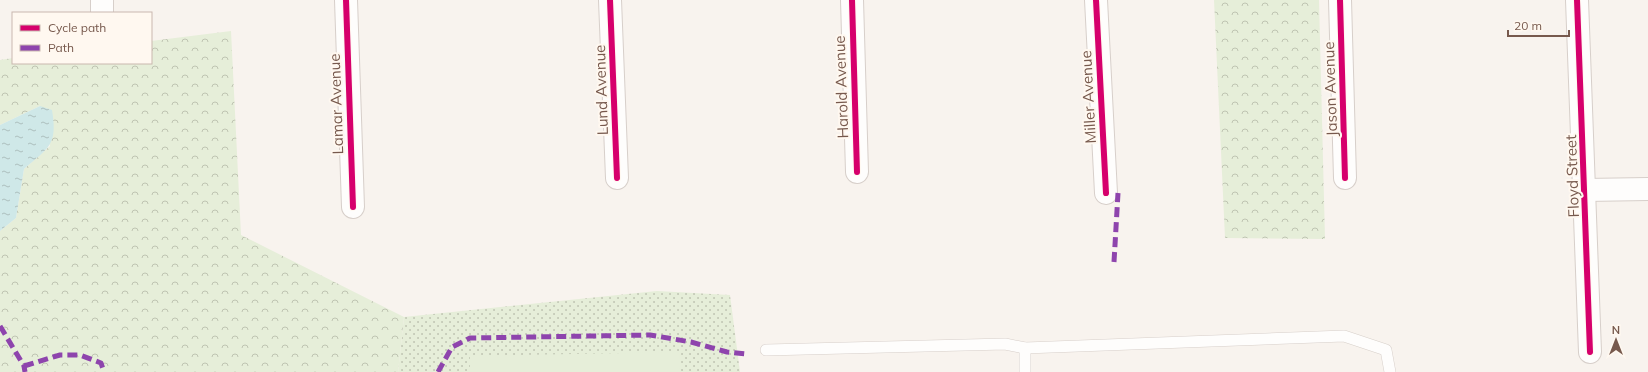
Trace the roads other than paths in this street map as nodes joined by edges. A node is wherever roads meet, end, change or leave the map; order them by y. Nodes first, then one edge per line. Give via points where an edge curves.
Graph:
1 (102, 0) edge
2 (346, 0) edge
3 (610, 0) edge
4 (852, 0) edge
5 (1096, 0) edge
6 (1340, 0) edge
7 (1577, 0) edge
8 (102, 12) edge
9 (857, 172) dead end
10 (617, 178) dead end
11 (1345, 178) dead end
12 (1648, 189) edge
13 (1585, 190) junction
14 (1106, 193) dead end
15 (353, 207) dead end
16 (1025, 348) junction
17 (766, 350) dead end
18 (1590, 352) dead end
19 (1025, 372) edge
20 (1390, 372) edge

1 - 8 street
2 - 15 street, Lamar Avenue
3 - 10 street, Lund Avenue
4 - 9 street, Harold Avenue
5 - 14 street, Miller Avenue
6 - 11 street, Jason Avenue
7 - 13 street, Floyd Street
12 - 13 street
13 - 18 street, Floyd Street
16 - 17 lane via 1004,344
16 - 19 lane
16 - 20 lane via 1344,336 1386,350

